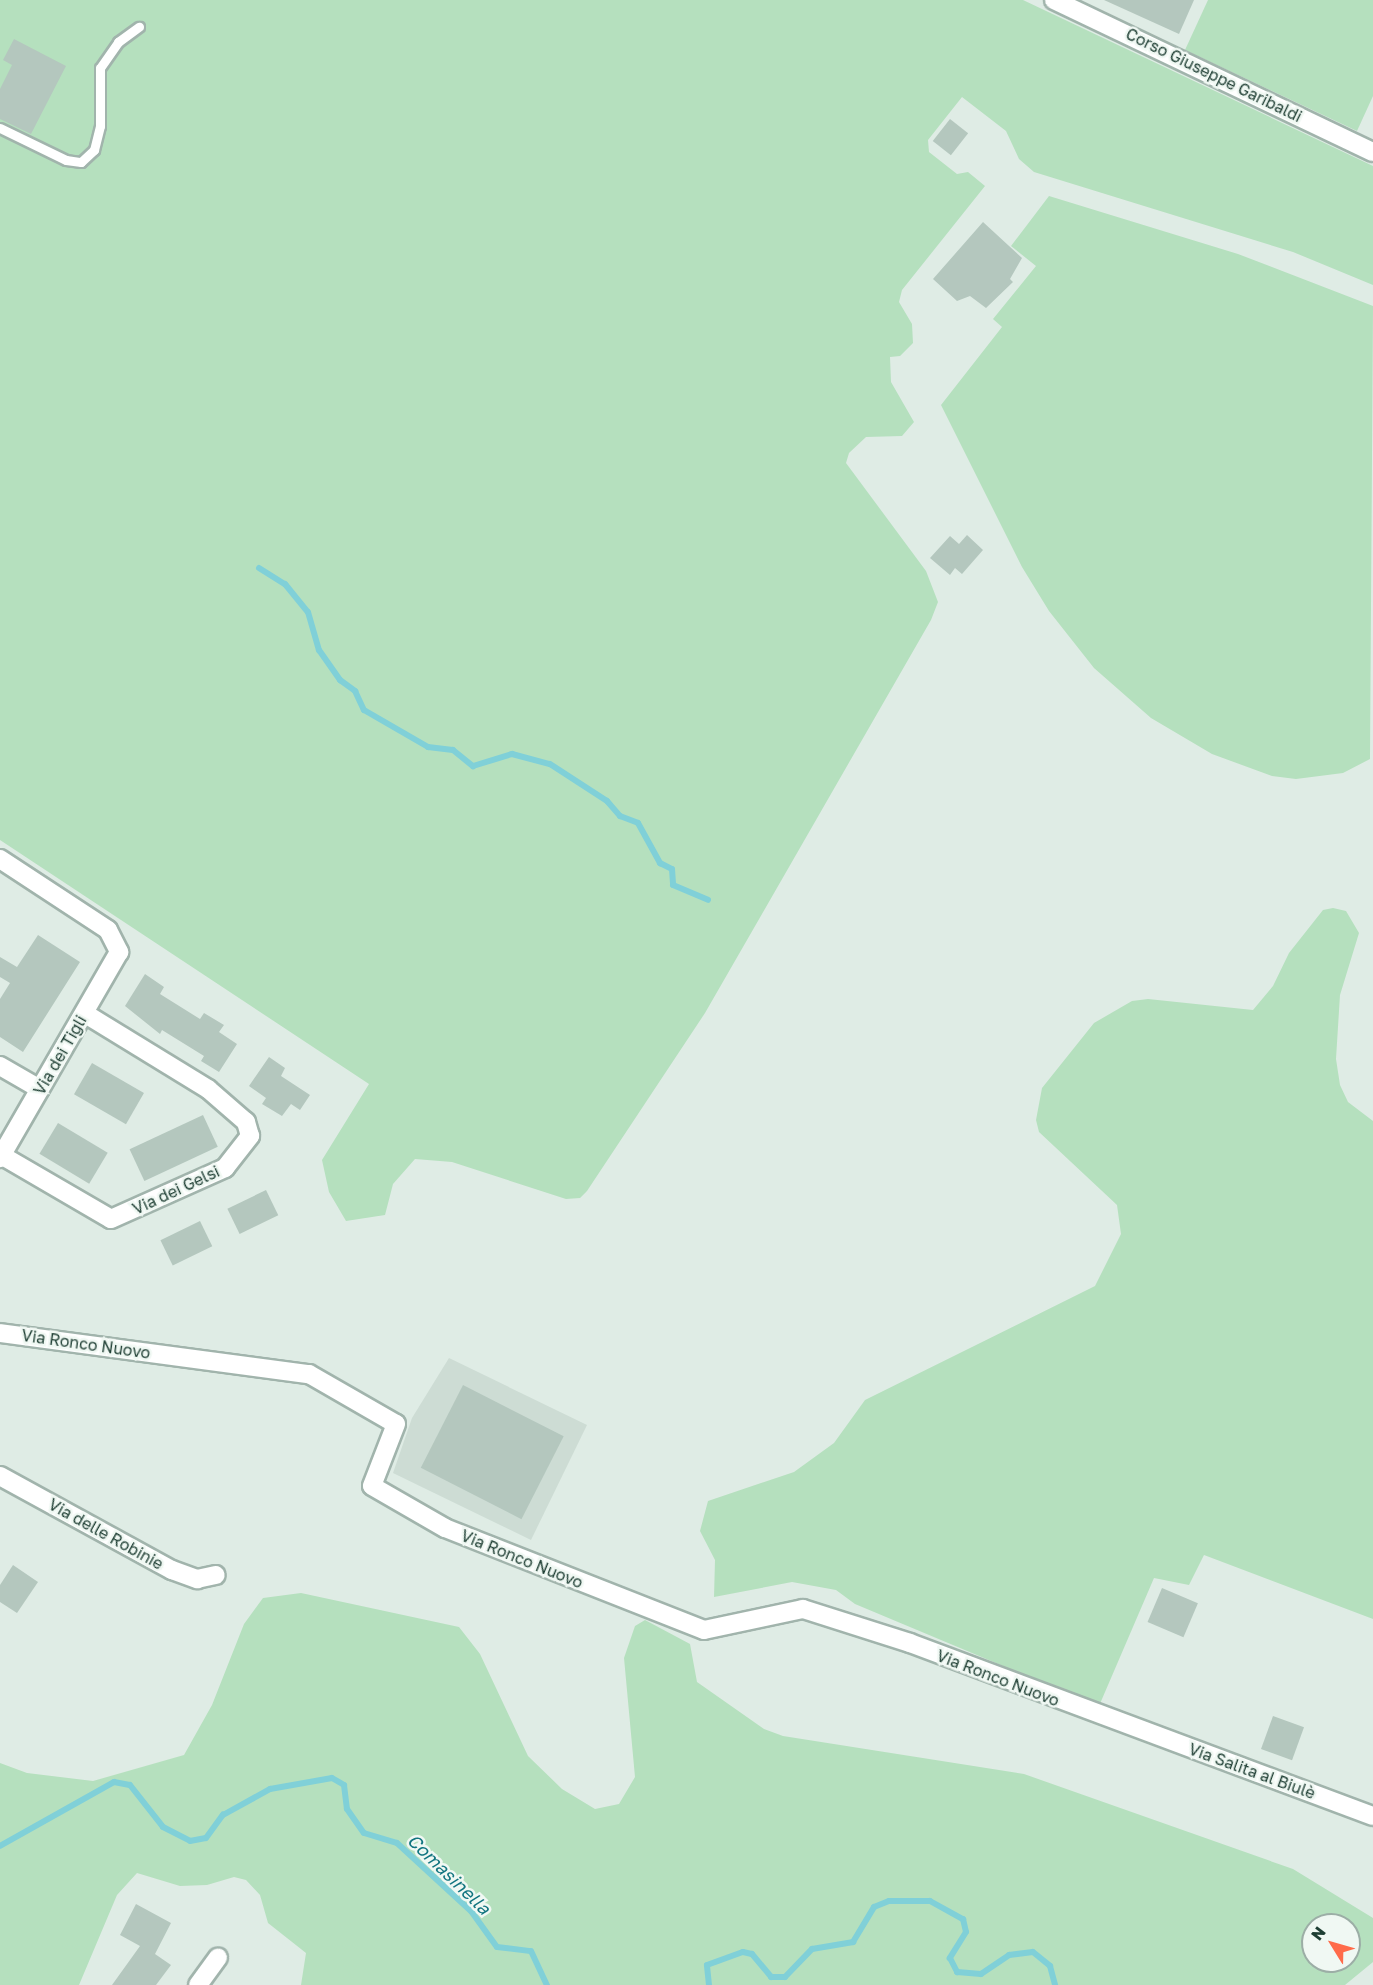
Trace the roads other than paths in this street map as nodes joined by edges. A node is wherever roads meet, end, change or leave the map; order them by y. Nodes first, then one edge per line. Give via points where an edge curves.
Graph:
1 (1054, 0) edge
2 (139, 27) dead end
3 (0, 128) edge
4 (1373, 152) edge
5 (0, 859) edge
6 (84, 1013) junction
7 (0, 1066) edge
8 (40, 1089) junction
9 (1, 1156) edge
10 (0, 1333) edge
11 (0, 1476) edge
12 (216, 1575) dead end
13 (1130, 1726) joint
14 (1373, 1816) edge
15 (218, 1957) dead end
16 (198, 1985) edge

1 - 4 street, Corso Giuseppe Garibaldi
2 - 3 lane via 118,42 100,68 99,126 94,150 81,162 66,160
5 - 6 street, Via dei Tigli via 108,930 119,952
6 - 8 street, Via dei Tigli
6 - 9 street, Via dei Gelsi via 208,1089 248,1125 250,1136 225,1168 111,1219
7 - 8 street
8 - 9 street, Via dei Tigli
10 - 13 street, Via Ronco Nuovo via 309,1374 396,1424 372,1486 445,1528 704,1630 803,1609 910,1643
11 - 12 street, Via delle Robinie via 172,1570 197,1579
13 - 14 street, Via Salita al Biulè
15 - 16 street

